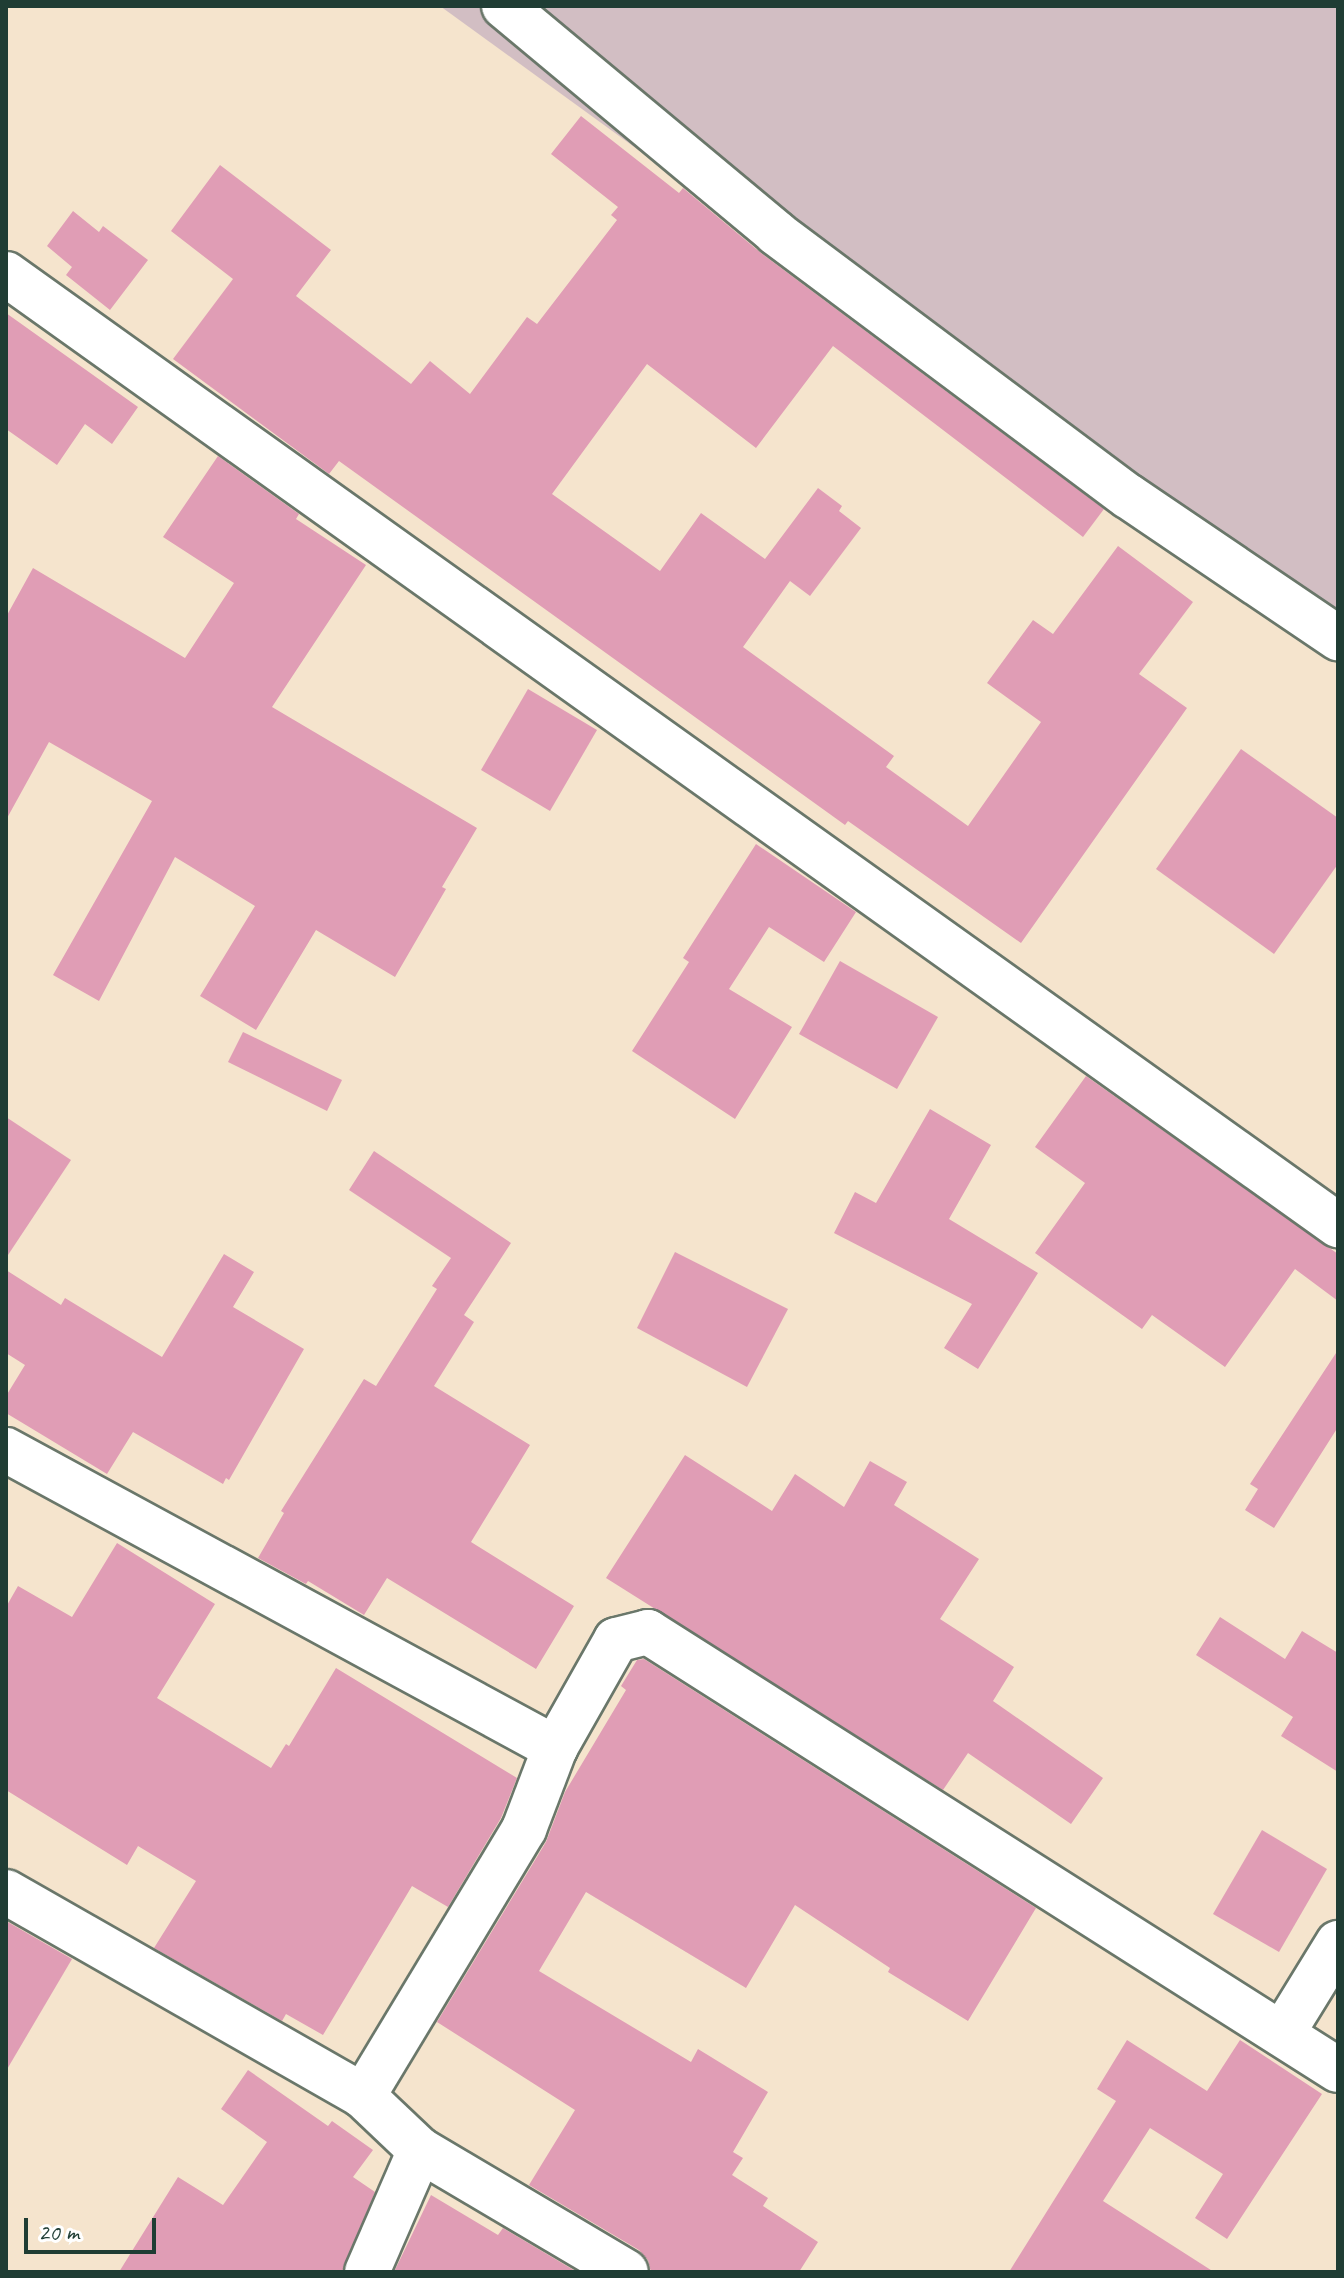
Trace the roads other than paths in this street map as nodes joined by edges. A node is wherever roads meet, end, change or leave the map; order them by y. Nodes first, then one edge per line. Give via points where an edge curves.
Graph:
1 (504, 6) edge
2 (6, 274) edge
3 (1338, 638) edge
4 (1338, 1225) edge
5 (6, 1450) edge
6 (555, 1748) junction
7 (6, 1892) edge
8 (1338, 1943) edge
9 (1282, 2034) junction
10 (1338, 2070) edge
11 (363, 2096) junction
12 (420, 2150) junction
13 (367, 2272) edge
14 (626, 2272) edge

1 - 3 street via 776,233 1128,496
2 - 4 street
5 - 6 street
6 - 9 street via 616,1640 648,1632
6 - 11 street via 524,1829
7 - 11 street
8 - 9 street
9 - 10 street
11 - 12 street
12 - 13 street
12 - 14 street

